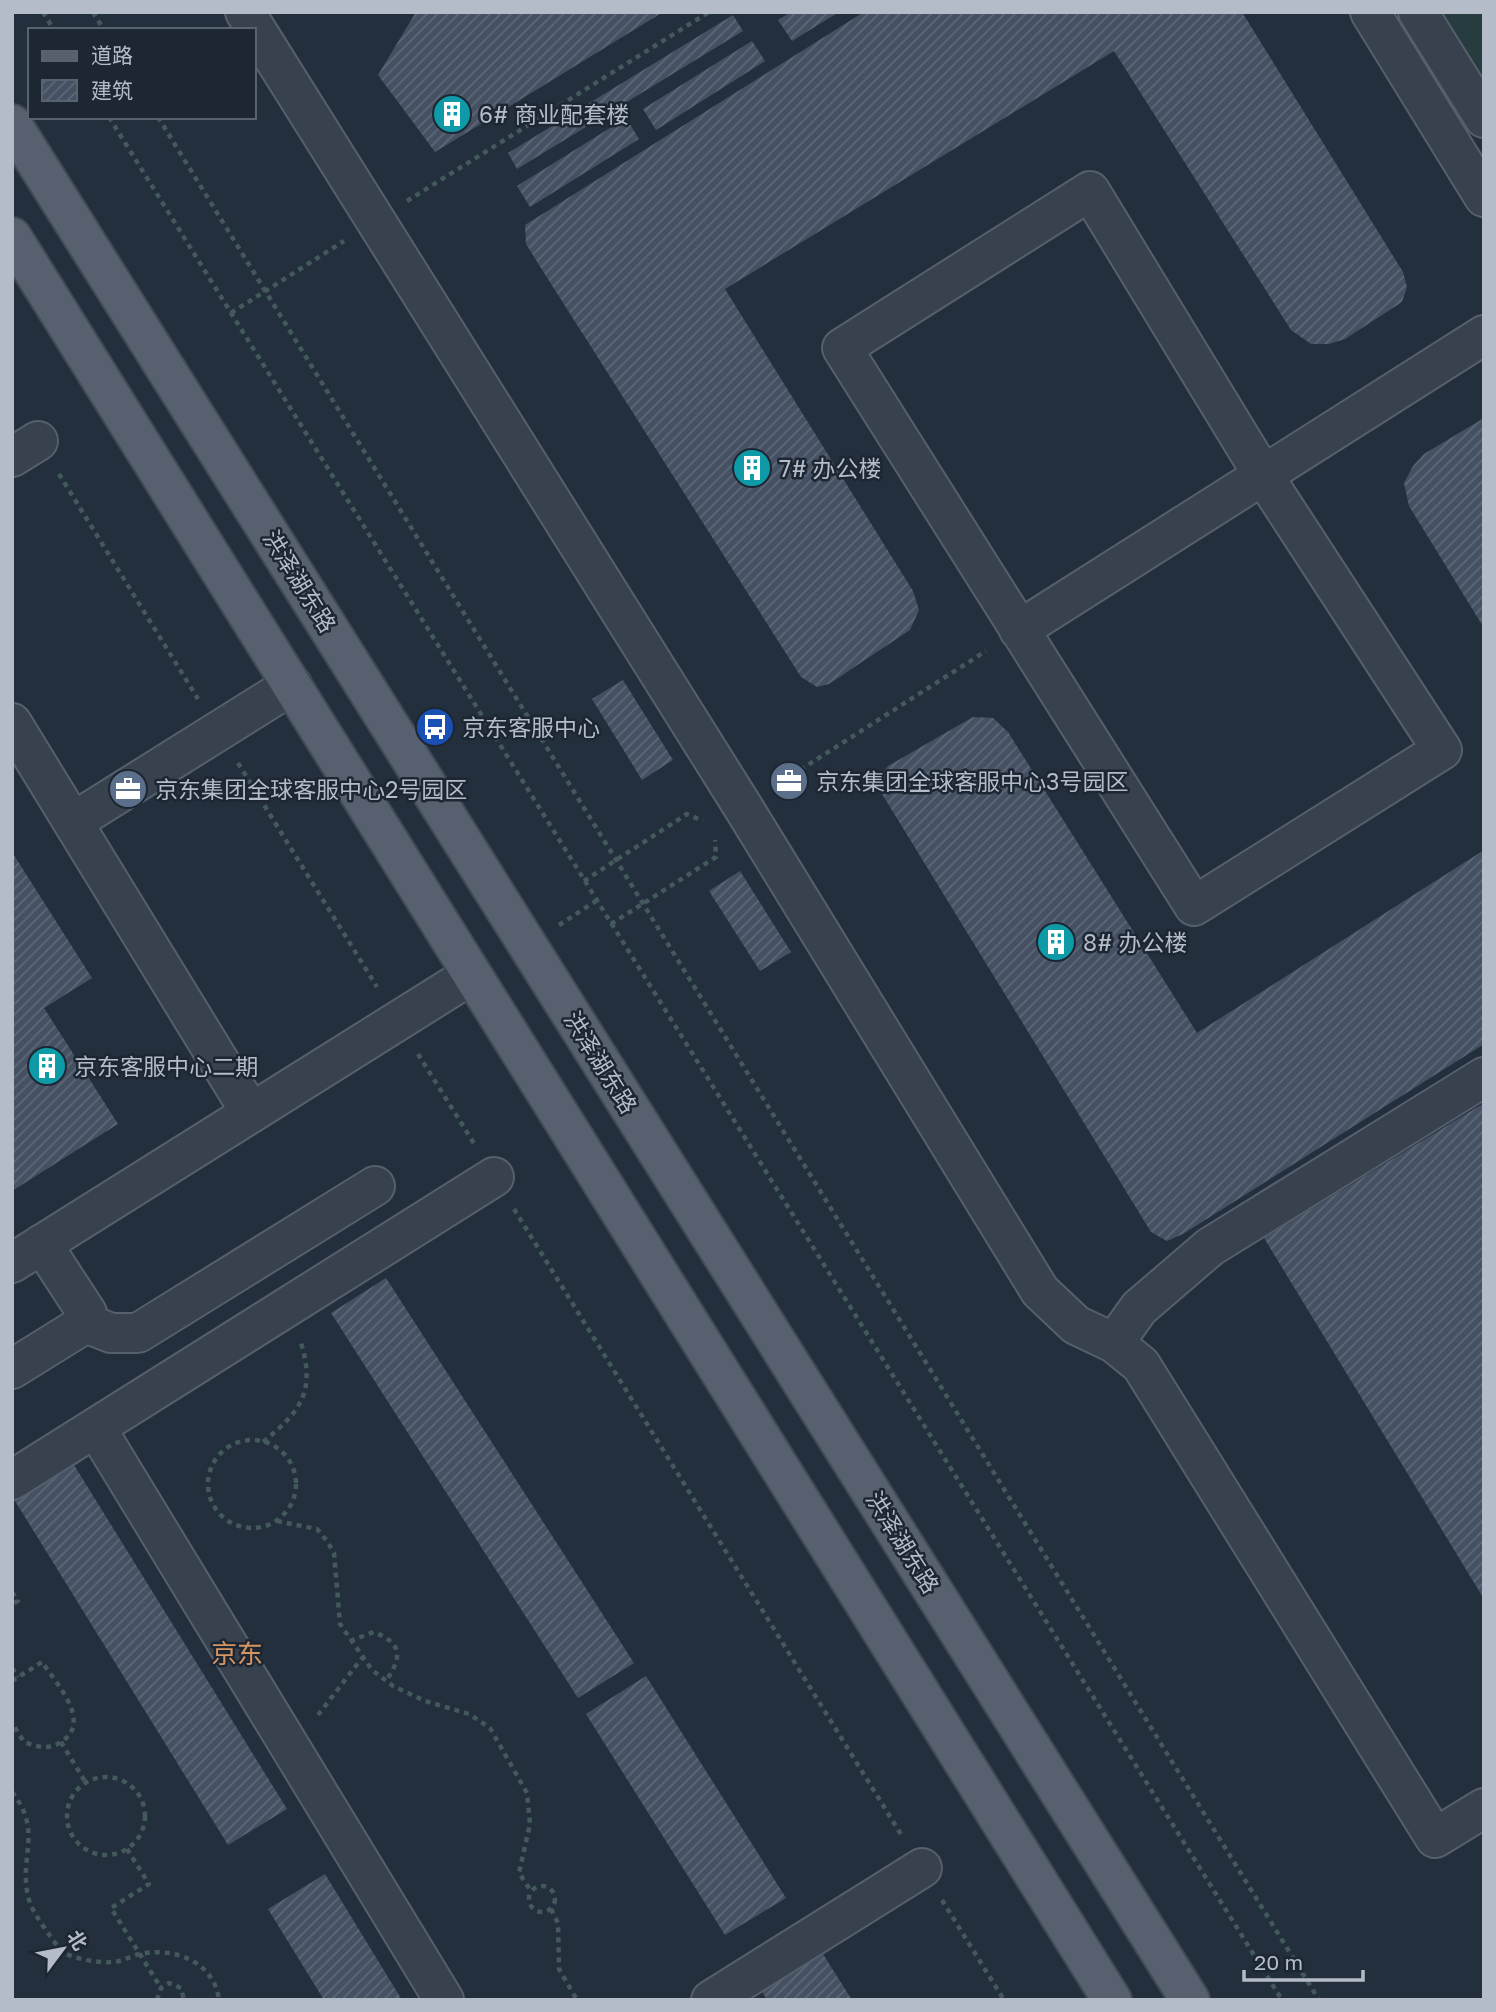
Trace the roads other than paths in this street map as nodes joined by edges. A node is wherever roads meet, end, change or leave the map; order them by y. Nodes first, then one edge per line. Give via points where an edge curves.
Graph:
1 (245, 12) edge
2 (1370, 12) edge
3 (1418, 12) edge
4 (255, 28) edge
5 (256, 30) edge
6 (1484, 118) edge
7 (12, 124) edge
8 (1484, 198) edge
9 (12, 237) edge
10 (1484, 335) edge
11 (1263, 475) junction
12 (1019, 630) junction
13 (292, 685) junction
14 (12, 723) edge
15 (73, 822) junction
16 (471, 975) junction
17 (1484, 1077) edge
18 (251, 1113) junction
19 (494, 1177) dead end
20 (375, 1186) dead end
21 (27, 1253) edge
22 (86, 1323) junction
23 (1114, 1343) junction
24 (12, 1369) edge
25 (96, 1428) junction
26 (12, 1480) edge
27 (1484, 1808) edge
28 (922, 1868) dead end
29 (444, 2000) edge
30 (711, 2000) edge
31 (1112, 2000) edge
32 (1190, 2000) edge

1 - 4 lane
2 - 8 lane
3 - 6 lane
5 - 23 lane via 729,816 1040,1291 1076,1325
7 - 32 main road, 洪泽湖东路
9 - 13 main road
10 - 11 lane
11 - 12 lane
11 - 12 lane via 1442,750 1194,906
11 - 12 lane via 1090,191 853,341 842,348
13 - 15 lane
13 - 16 main road
14 - 15 lane
15 - 18 lane
16 - 18 lane
16 - 31 main road
17 - 23 lane via 1210,1247 1139,1308
18 - 21 lane
19 - 25 lane
20 - 22 lane via 138,1333 111,1333
21 - 22 lane via 87,1313
22 - 24 lane
23 - 27 lane via 1141,1365 1435,1838
25 - 26 lane
25 - 29 lane
28 - 30 lane

